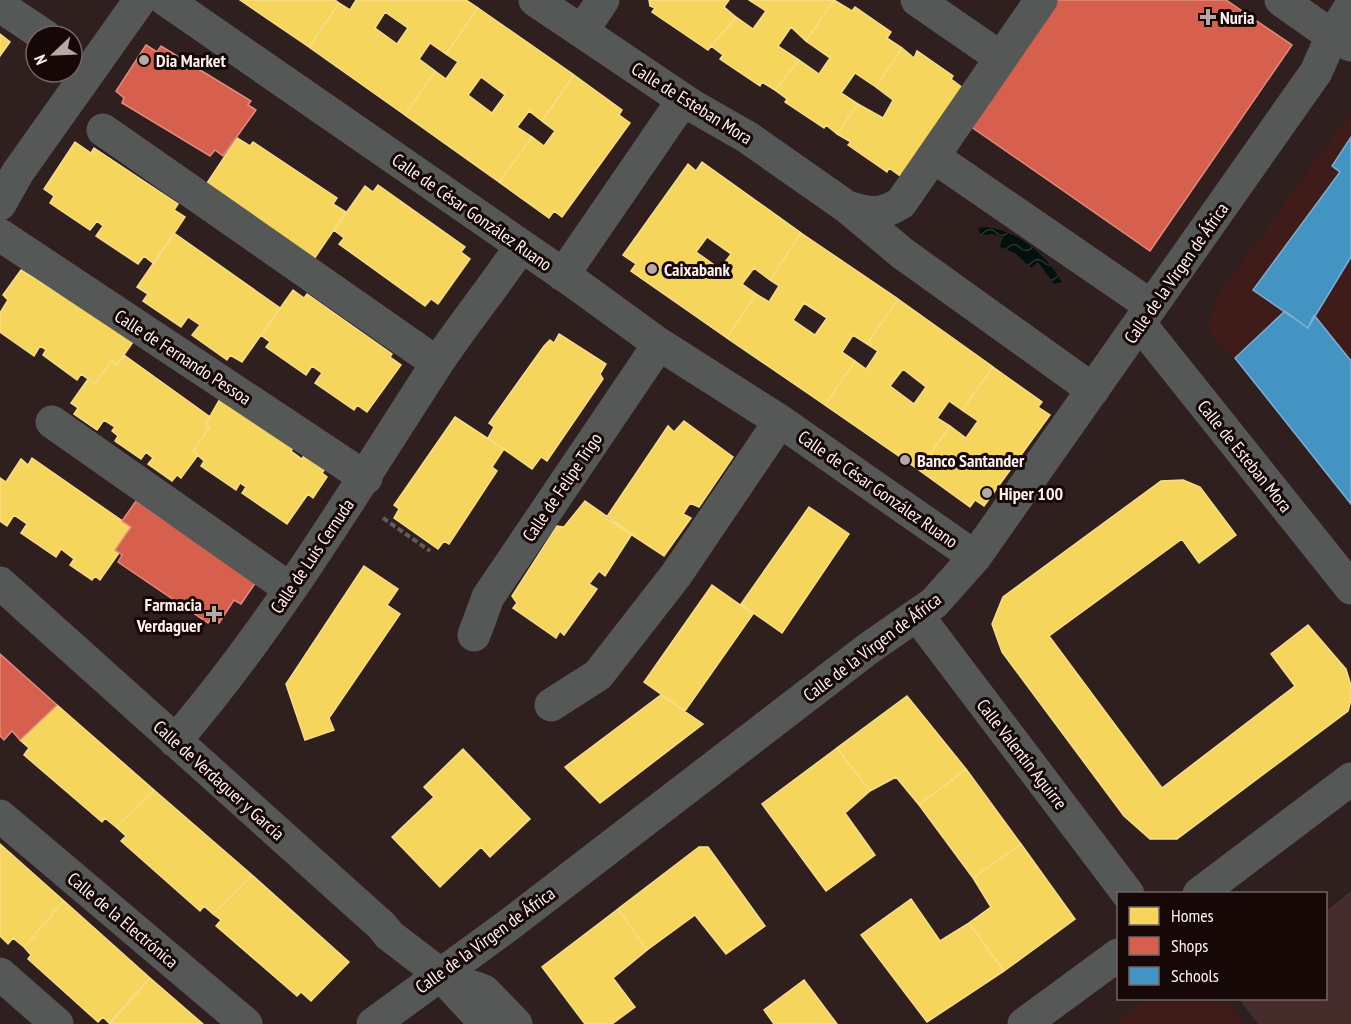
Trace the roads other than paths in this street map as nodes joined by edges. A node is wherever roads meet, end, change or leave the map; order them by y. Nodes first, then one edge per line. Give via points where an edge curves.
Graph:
1 (140, 0) edge
2 (166, 0) edge
3 (536, 0) edge
4 (603, 0) edge
5 (917, 0) edge
6 (1041, 0) edge
7 (1281, 0) edge
8 (0, 6) edge
9 (1351, 6) edge
10 (27, 24) edge
11 (582, 31) junction
12 (1342, 40) edge
13 (84, 58) edge
14 (1001, 58) junction
15 (69, 84) edge
16 (683, 100) junction
17 (103, 130) dead end
18 (934, 157) junction
19 (901, 203) junction
20 (0, 204) edge
21 (847, 207) junction
22 (0, 235) edge
23 (521, 246) junction
24 (902, 253) junction
25 (563, 275) junction
26 (1146, 315) junction
27 (659, 344) junction
28 (437, 363) junction
29 (1093, 390) junction
30 (780, 421) junction
31 (52, 422) dead end
32 (366, 478) junction
33 (975, 557) junction
34 (0, 583) edge
35 (1351, 588) edge
36 (290, 589) junction
37 (917, 615) junction
38 (474, 635) dead end
39 (551, 705) dead end
40 (175, 741) junction
41 (1351, 780) edge
42 (0, 816) edge
43 (1126, 892) edge
44 (1202, 892) edge
45 (1117, 956) edge
46 (0, 974) edge
47 (440, 974) junction
48 (57, 1024) edge
49 (246, 1024) edge
50 (373, 1024) edge
51 (486, 1024) edge
52 (516, 1024) edge
53 (1024, 1024) edge

1 - 13 street
2 - 23 street, Calle de César González Ruano
3 - 11 street, Calle de Esteban Mora
4 - 11 street
5 - 14 street
6 - 14 street
7 - 12 street
8 - 10 street
9 - 12 street, Calle de la Virgen de África
11 - 16 street, Calle de Esteban Mora
12 - 26 street, Calle de la Virgen de África
14 - 18 street
15 - 20 street
16 - 21 street, Calle de Esteban Mora via 747,136
16 - 25 street
17 - 28 street
18 - 19 street
18 - 26 street, Calle de Esteban Mora
19 - 21 street, Calle de Esteban Mora via 882,213 868,214
19 - 24 street via 894,220 894,235
21 - 24 street, Calle de Esteban Mora
22 - 32 street, Calle de Fernando Pessoa
23 - 25 street, Calle de César González Ruano
23 - 28 street, Calle de Luis Cernuda
24 - 29 street, Calle de Esteban Mora
25 - 27 street, Calle de César González Ruano
26 - 29 street, Calle de la Virgen de África
26 - 35 street, Calle de Esteban Mora
27 - 30 street, Calle de César González Ruano
27 - 38 street, Calle de Felipe Trigo via 488,597
28 - 32 street, Calle de Luis Cernuda
29 - 33 street, Calle de la Virgen de África
30 - 33 street, Calle de César González Ruano
30 - 39 street, Calle de César González Ruano via 676,575 598,675
31 - 36 street
32 - 36 street, Calle de Luis Cernuda
33 - 37 street, Calle de la Virgen de África via 955,582
34 - 40 street, Calle de Verdaguer y García
36 - 40 street, Calle de Luis Cernuda via 206,706
37 - 43 street, Calle Valentín Aguirre
37 - 47 street, Calle de la Virgen de África
40 - 47 street, Calle de Verdaguer y García via 389,935
41 - 44 street
42 - 49 street, Calle de la Electrónica
45 - 53 street
46 - 48 street
47 - 50 street, Calle de la Virgen de África
47 - 51 street, Calle de Verdaguer y García
47 - 52 street, Calle de Verdaguer y García via 484,991

